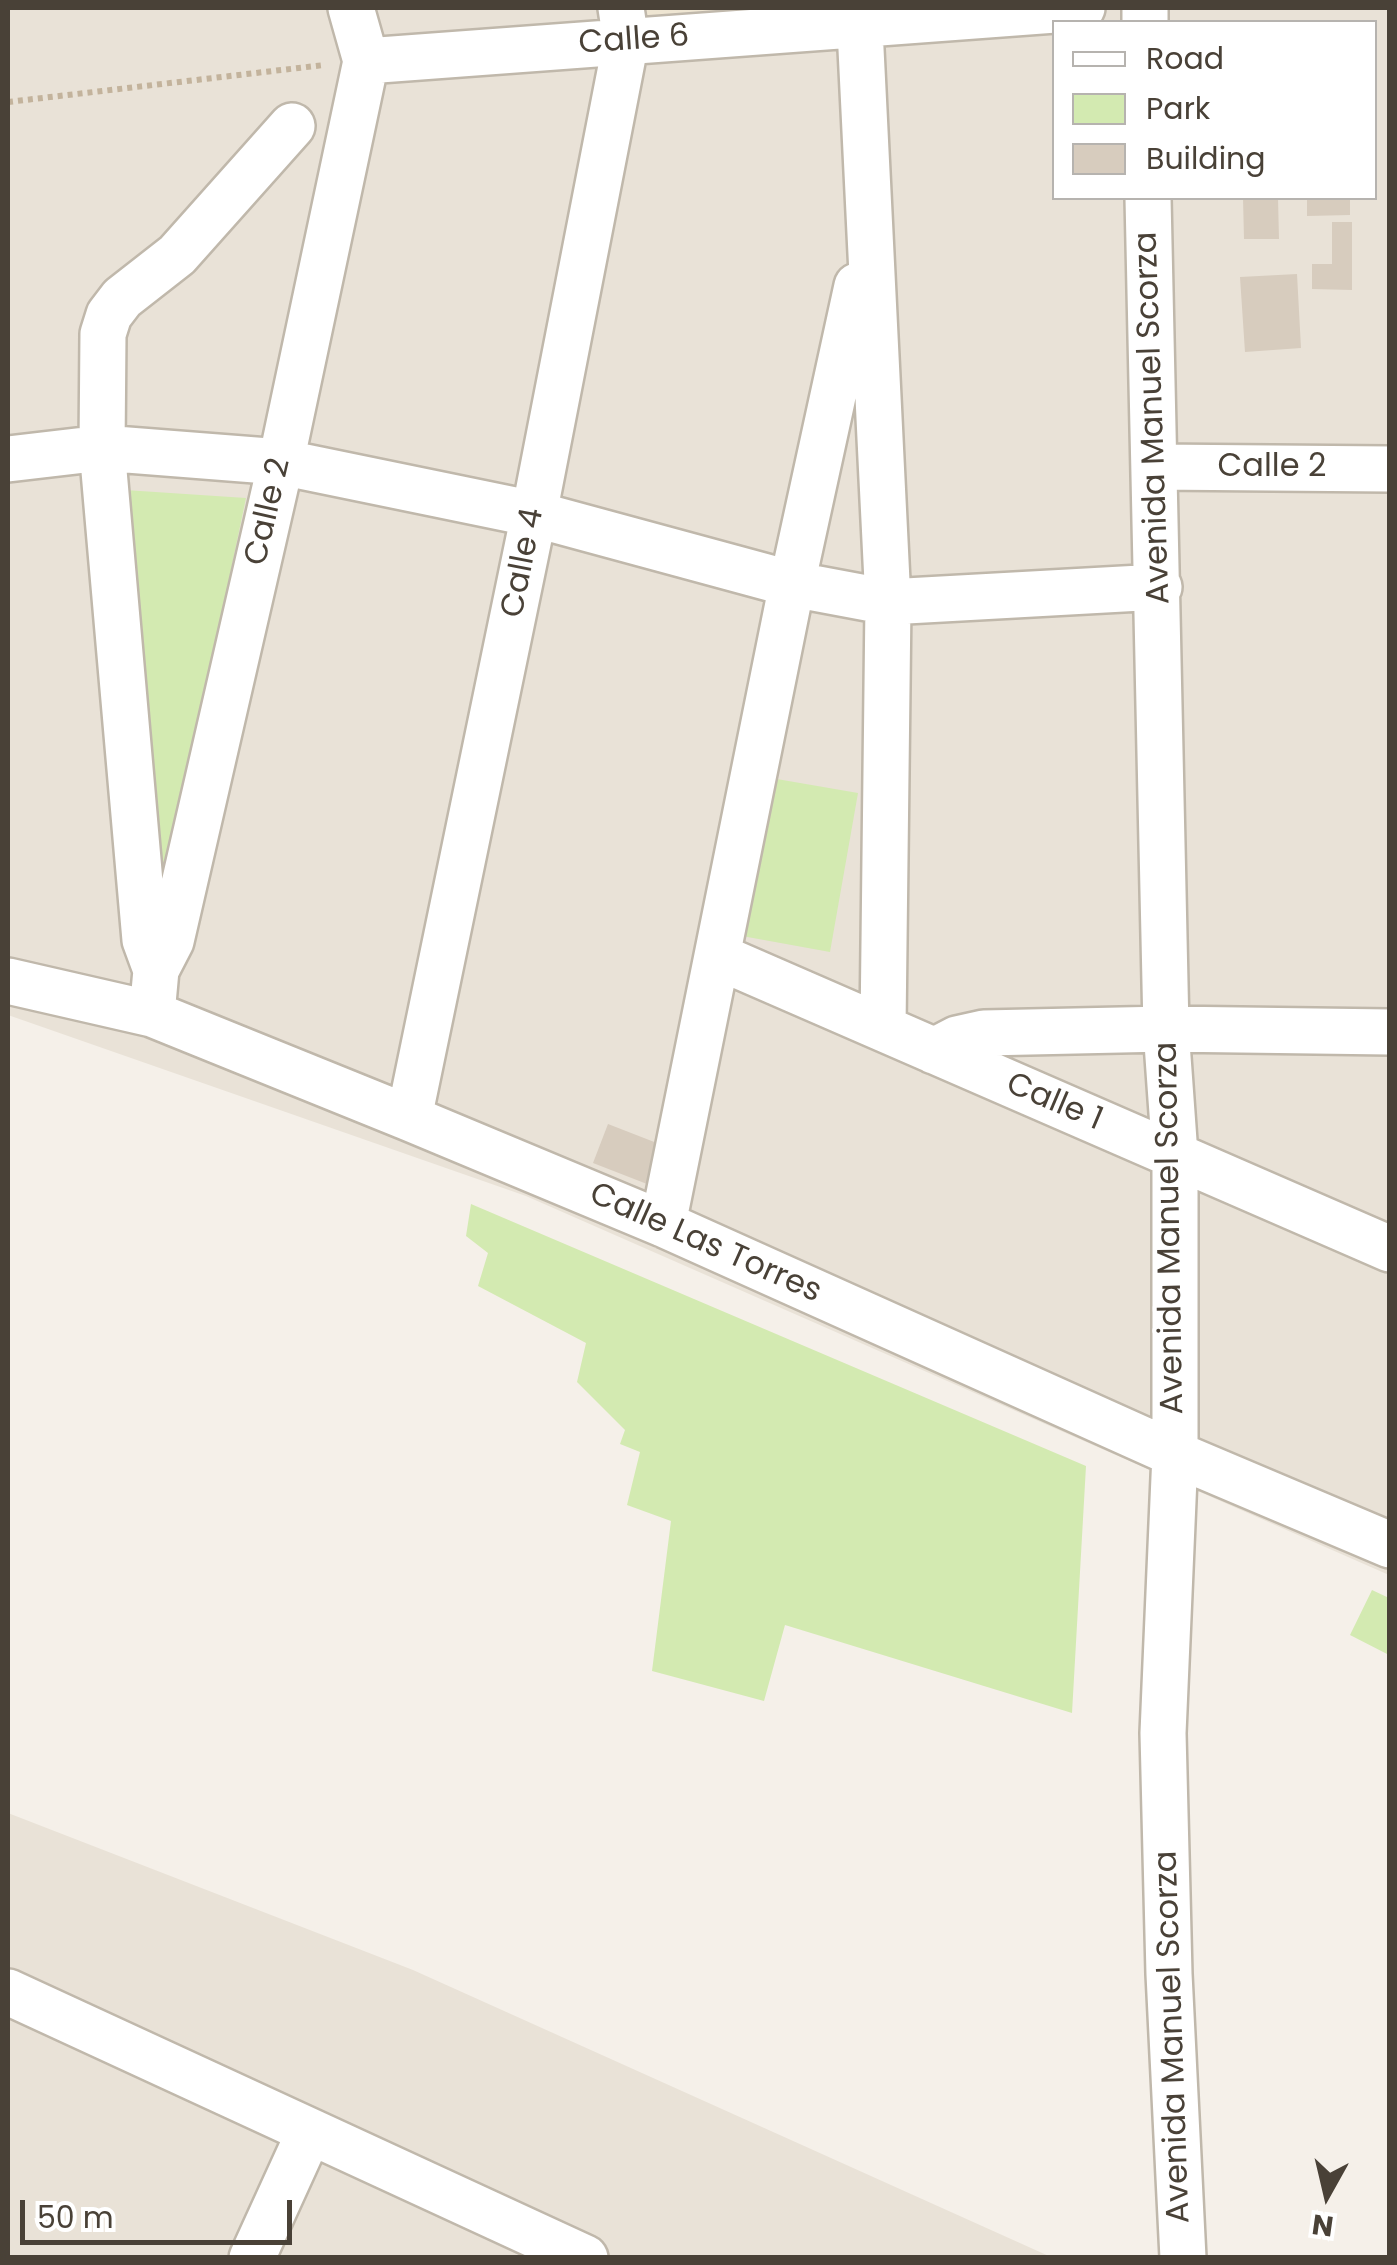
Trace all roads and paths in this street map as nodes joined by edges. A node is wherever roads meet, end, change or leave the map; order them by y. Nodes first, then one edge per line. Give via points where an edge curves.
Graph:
1 (351, 8) edge
2 (1082, 8) edge
3 (860, 16) edge
4 (624, 24) edge
5 (366, 60) junction
6 (8, 102) edge
7 (292, 126) dead end
8 (1148, 200) edge
9 (870, 224) junction
10 (102, 448) junction
11 (8, 460) edge
12 (281, 462) junction
13 (1154, 468) junction
14 (1390, 469) edge
15 (534, 514) junction
16 (792, 584) junction
17 (1159, 587) junction
18 (888, 602) junction
19 (718, 956) junction
20 (156, 970) junction
21 (8, 981) edge
22 (152, 1014) junction
23 (883, 1028) junction
24 (1166, 1029) junction
25 (1390, 1032) edge
26 (934, 1050) junction
27 (410, 1118) junction
28 (1175, 1155) junction
29 (663, 1224) junction
30 (1390, 1249) edge
31 (1175, 1454) junction
32 (1390, 1544) edge
33 (8, 1992) edge
34 (308, 2133) junction
35 (252, 2258) edge
36 (585, 2258) edge
37 (1184, 2258) edge

1 - 5 street, Calle 2
2 - 3 street, Calle 6
3 - 4 street, Calle 6
3 - 9 street
4 - 5 street, Calle 6
4 - 15 street, Calle 4
5 - 6 path
5 - 12 street, Calle 2
7 - 10 street via 177,255 109,315
8 - 13 street, Avenida Manuel Scorza
9 - 16 street
9 - 18 street
10 - 11 street
10 - 12 street
10 - 20 street via 145,940
12 - 15 street
12 - 20 street, Calle 2 via 171,942
13 - 14 street, Calle 2
13 - 17 street, Avenida Manuel Scorza
15 - 16 street
15 - 27 street, Calle 4
16 - 18 street
16 - 19 street
17 - 18 street
17 - 24 street, Avenida Manuel Scorza
18 - 23 street
19 - 23 street, Calle 1
19 - 29 street
20 - 22 street, Calle 2
21 - 22 street, Calle Las Torres
22 - 27 street, Calle Las Torres
23 - 26 street, Calle 1
24 - 25 street
24 - 26 street via 984,1033
24 - 28 street, Avenida Manuel Scorza
26 - 28 street, Calle 1
27 - 29 street, Calle Las Torres
28 - 30 street, Calle 1
28 - 31 street, Avenida Manuel Scorza
29 - 31 street, Calle Las Torres
31 - 32 street, Calle Las Torres
31 - 37 street, Avenida Manuel Scorza via 1164,1732
33 - 34 street
34 - 35 street
34 - 36 street

